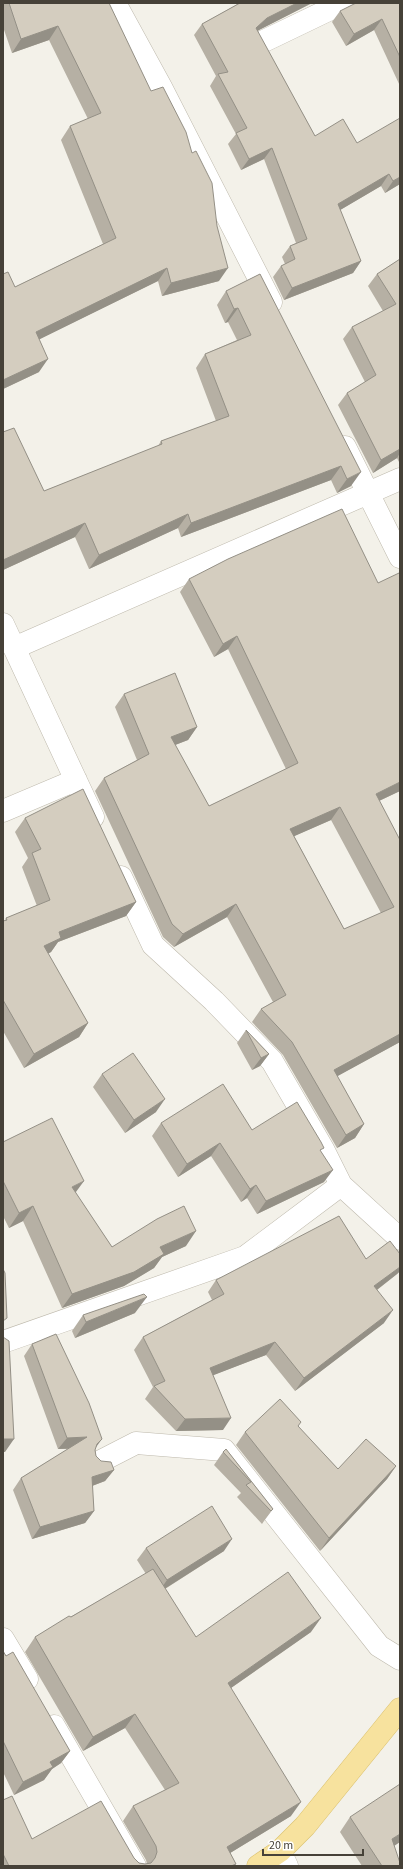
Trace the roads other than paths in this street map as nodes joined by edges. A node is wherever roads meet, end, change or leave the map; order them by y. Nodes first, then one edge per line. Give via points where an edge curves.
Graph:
1 (115, 3) edge
2 (343, 3) edge
3 (264, 41) edge
4 (279, 318) edge
5 (337, 430) edge
6 (400, 479) edge
7 (369, 493) junction
8 (400, 557) edge
9 (3, 624) edge
10 (14, 648) junction
11 (76, 780) junction
12 (3, 811) edge
13 (102, 838) edge
14 (113, 859) edge
15 (341, 1185) junction
16 (400, 1239) edge
17 (3, 1342) edge
18 (99, 1462) edge
19 (3, 1639) edge
20 (400, 1659) edge
21 (400, 1710) edge
22 (283, 1858) edge
23 (135, 1866) edge
24 (258, 1866) edge

1 - 4 street via 161,87
2 - 3 street
5 - 7 street
6 - 7 street
7 - 8 street
7 - 10 street
9 - 10 street
10 - 11 street
11 - 12 street
11 - 13 street
14 - 15 street via 153,945 214,1001 272,1061
15 - 16 street
15 - 17 street via 245,1257
18 - 20 street via 136,1443 224,1450 379,1646
19 - 23 street
21 - 22 main road via 305,1826
22 - 24 main road

